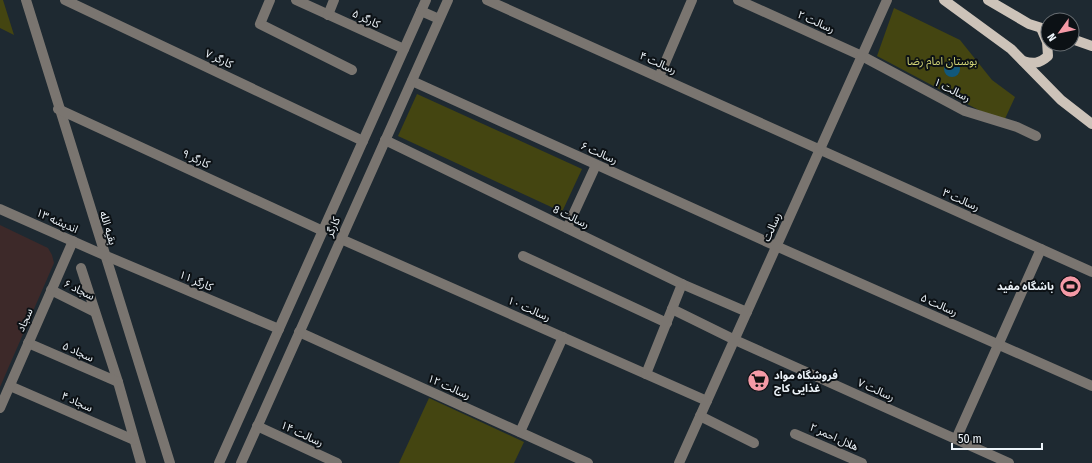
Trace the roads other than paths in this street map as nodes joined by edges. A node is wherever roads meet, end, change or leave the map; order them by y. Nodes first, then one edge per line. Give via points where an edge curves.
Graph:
1 (26, 0) edge
2 (65, 0) edge
3 (270, 0) edge
4 (296, 0) edge
5 (334, 0) edge
6 (426, 0) edge
7 (448, 0) edge
8 (487, 0) edge
9 (692, 0) edge
10 (738, 0) edge
11 (887, 0) edge
12 (944, 0) edge
13 (988, 0) edge
14 (421, 11) junction
15 (328, 15) junction
16 (440, 19) junction
17 (1040, 27) edge
18 (1080, 42) edge
19 (1092, 46) edge
20 (404, 49) junction
21 (1048, 52) edge
22 (862, 56) junction
23 (1023, 61) junction
24 (352, 70) dead end
25 (658, 77) junction
26 (412, 81) junction
27 (58, 109) junction
28 (1092, 124) edge
29 (1036, 136) dead end
30 (385, 140) junction
31 (363, 141) junction
32 (820, 149) junction
33 (596, 165) junction
34 (0, 209) edge
35 (567, 228) junction
36 (323, 231) junction
37 (341, 239) junction
38 (73, 242) junction
39 (776, 246) junction
40 (1041, 249) junction
41 (104, 255) junction
42 (523, 256) dead end
43 (81, 268) dead end
44 (1092, 272) edge
45 (682, 284) junction
46 (52, 290) junction
47 (672, 309) junction
48 (95, 312) junction
49 (747, 312) junction
50 (667, 323) junction
51 (279, 329) junction
52 (299, 332) junction
53 (563, 337) junction
54 (735, 340) junction
55 (28, 343) junction
56 (999, 344) junction
57 (646, 374) junction
58 (118, 382) junction
59 (10, 386) junction
60 (1092, 386) edge
61 (707, 401) junction
62 (0, 408) edge
63 (700, 416) junction
64 (257, 426) junction
65 (520, 432) junction
66 (795, 434) dead end
67 (956, 439) junction
68 (134, 440) junction
69 (754, 443) dead end
70 (141, 463) edge
71 (170, 463) edge
72 (219, 463) edge
73 (240, 463) edge
74 (337, 463) edge
75 (588, 463) edge
76 (679, 463) edge
77 (862, 463) edge
78 (1008, 463) edge

1 - 27 street, بقیه الله
2 - 31 street, کارگر ۷
3 - 24 street via 260,24
4 - 15 street, کارگر ۵
5 - 15 street
6 - 14 street, کارگر
7 - 16 street, کارگر
8 - 25 street, رسالت ۴
9 - 25 street
10 - 22 street, رسالت ۲
11 - 22 street, رسالت
12 - 23 main road via 1011,49
13 - 17 main road via 1029,24
14 - 16 street
14 - 20 street, کارگر
15 - 20 street, کارگر ۵
16 - 26 street, کارگر
18 - 19 main road
20 - 31 street, کارگر
21 - 23 main road via 1048,56 1042,62
22 - 29 street, رسالت ۱ via 965,110
22 - 32 street, رسالت
23 - 28 main road via 1061,100
25 - 32 street, رسالت ۴
26 - 30 street, کارگر
26 - 33 street, رسالت ۶
27 - 36 street, کارگر ۹
27 - 41 street, بقیه الله
30 - 35 street, رسالت 8
30 - 37 street, کارگر
31 - 36 street, کارگر
32 - 39 street, رسالت
32 - 40 street, رسالت ۳
33 - 35 street
33 - 39 street, رسالت ۶
34 - 38 street, اندیشه ۱۳
35 - 45 street, رسالت 8
36 - 51 street, کارگر
37 - 52 street, کارگر
37 - 53 street, رسالت ۱۰
38 - 41 street, اندیشه ۱۳
38 - 46 street, سجاد
39 - 49 street, رسالت
39 - 56 street, رسالت ۵
40 - 44 street, رسالت ۳
40 - 56 street
41 - 51 street, کارگر ۱۱
41 - 71 street, بقیه الله
42 - 50 street
43 - 48 street
45 - 47 street
45 - 49 street, رسالت 8
46 - 48 street, سجاد ۶
46 - 55 street, سجاد
47 - 50 street
47 - 54 street, رسالت ۷
48 - 58 street
49 - 54 street, رسالت
50 - 57 street
51 - 72 street, کارگر
52 - 64 street, کارگر
52 - 65 street, رسالت ۱۲
53 - 57 street, رسالت ۱۰
53 - 65 street
54 - 61 street, رسالت
54 - 67 street, رسالت ۷
55 - 58 street, سجاد ۵
55 - 59 street, سجاد
56 - 60 street, رسالت ۵
56 - 67 street
57 - 61 street, رسالت ۱۰
58 - 68 street
59 - 62 street, سجاد
59 - 68 street, سجاد ۴
61 - 63 street, رسالت
63 - 69 street
63 - 76 street, رسالت
64 - 73 street, کارگر
64 - 74 street, رسالت ۱۴
65 - 75 street, رسالت ۱۲
66 - 77 street, هلال احمر ۲
67 - 78 street, رسالت ۷
68 - 70 street

